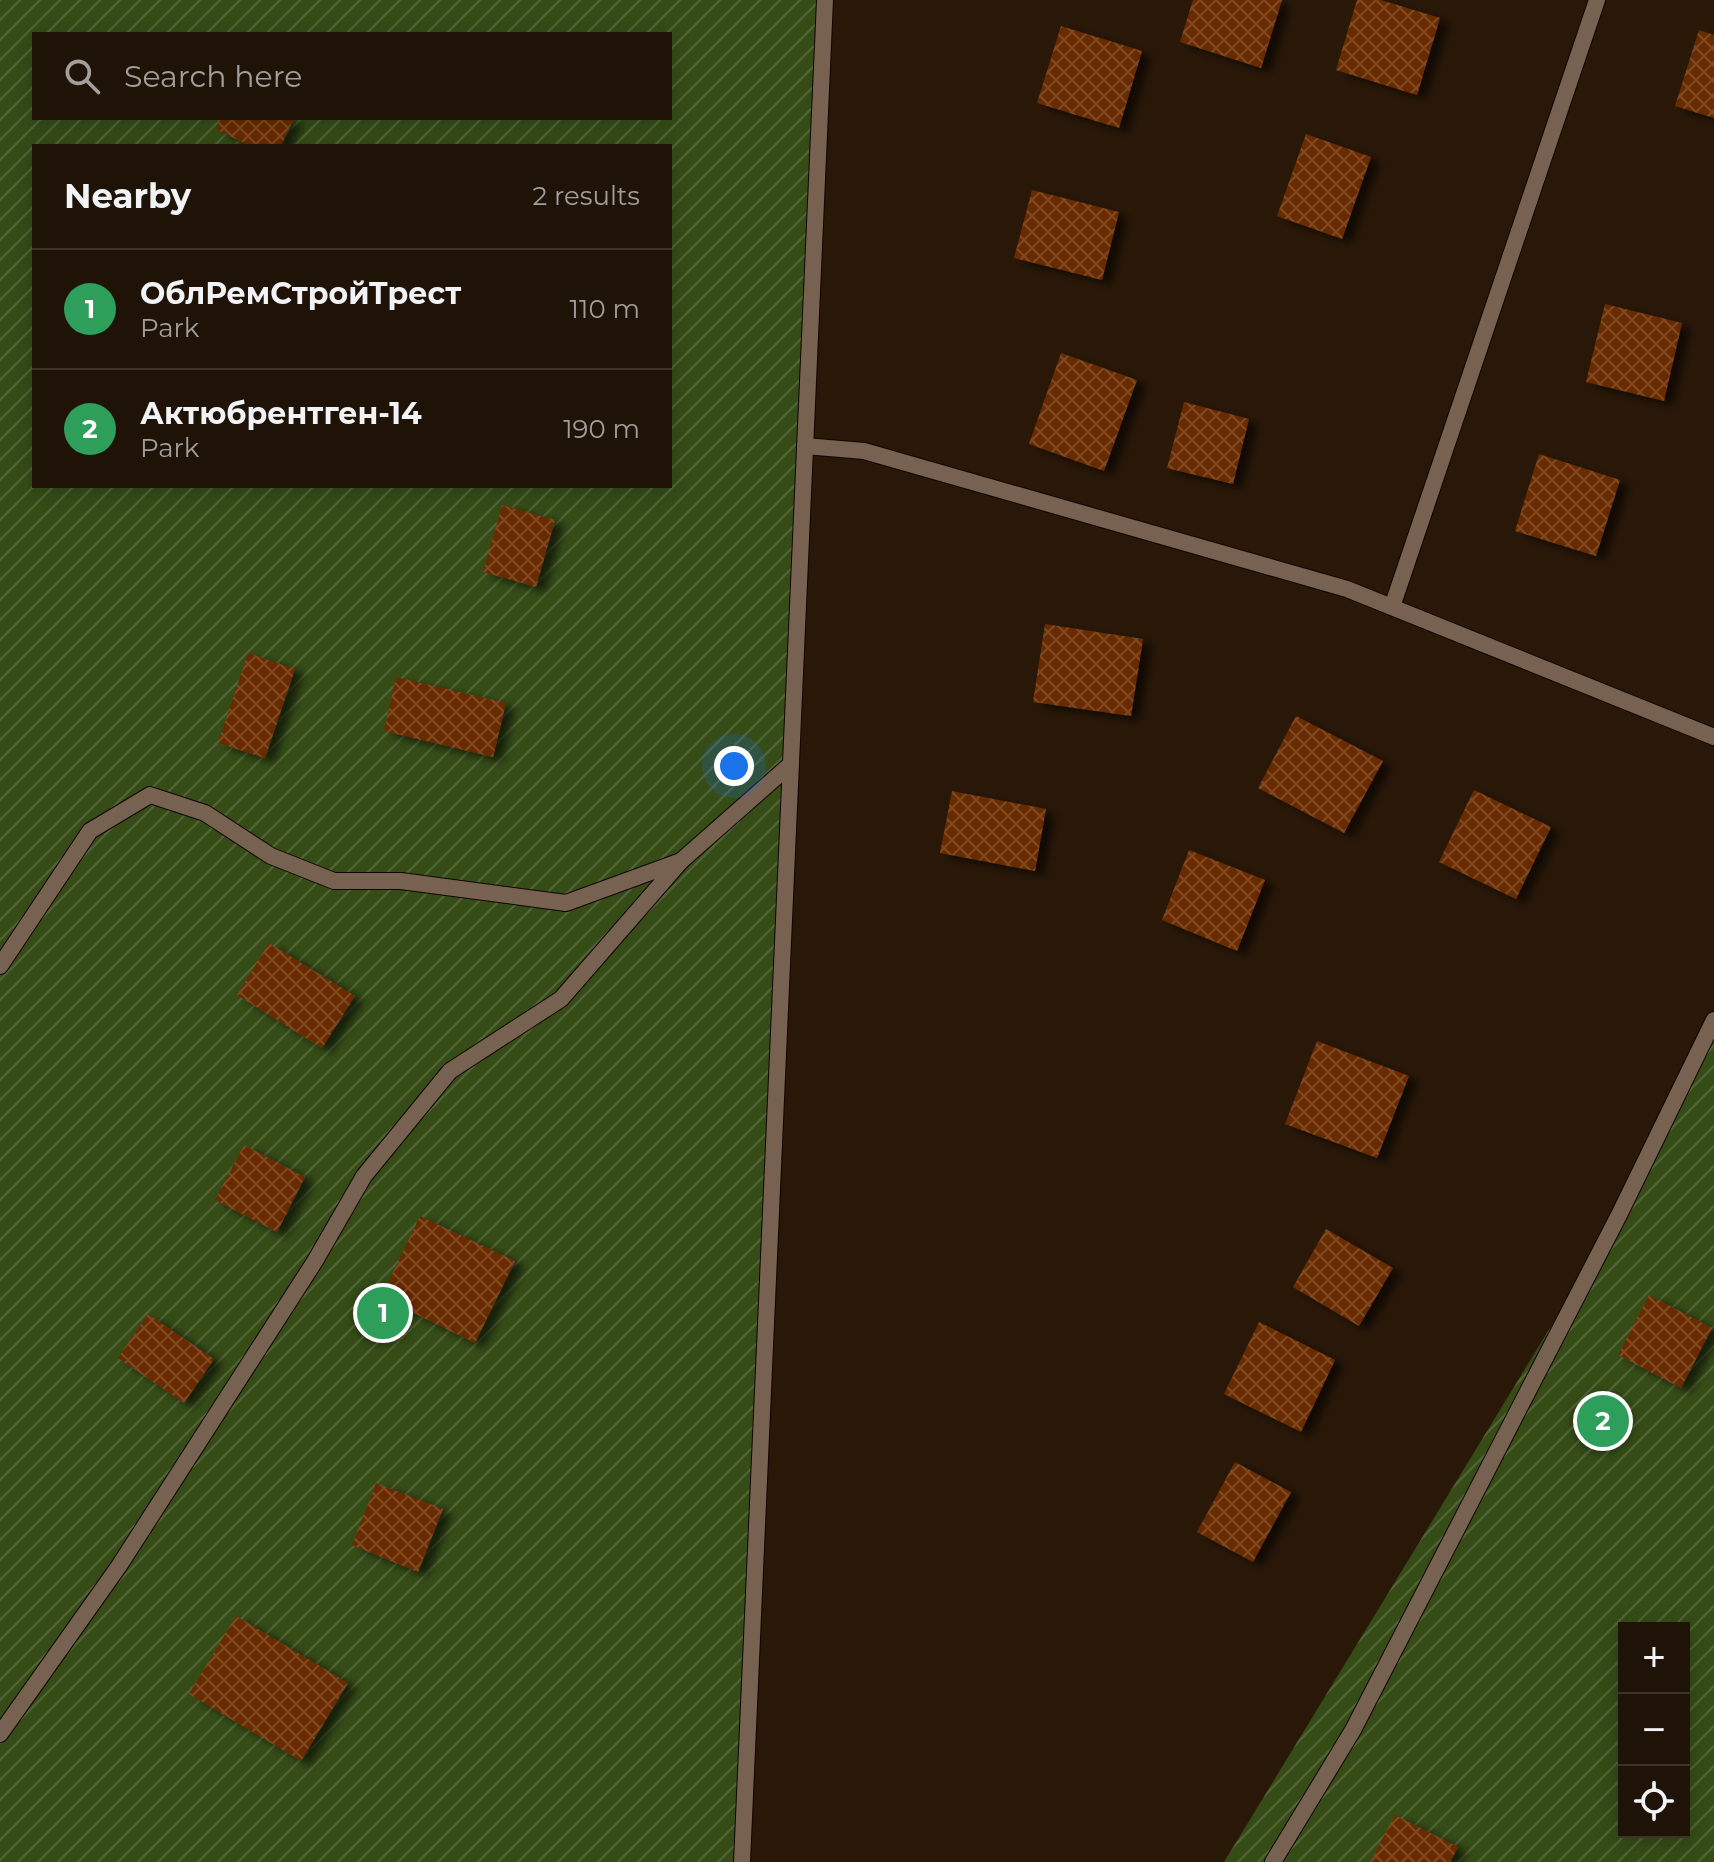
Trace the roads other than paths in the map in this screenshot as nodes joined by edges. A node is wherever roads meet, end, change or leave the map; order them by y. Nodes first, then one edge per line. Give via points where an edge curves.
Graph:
1 (825, 0) edge
2 (1597, 0) edge
3 (805, 446) junction
4 (1392, 607) junction
5 (1714, 737) edge
6 (791, 764) junction
7 (681, 861) junction
8 (0, 966) edge
9 (1714, 1020) edge
10 (0, 1734) edge
11 (742, 1862) edge
12 (1273, 1862) edge

1 - 3 lane
2 - 4 lane
3 - 4 lane via 864,451 1347,589
3 - 6 lane
4 - 5 lane
6 - 7 lane
6 - 11 lane
7 - 8 lane via 566,903 401,881 334,881 271,856 205,813 150,795 90,831
7 - 10 lane via 561,999 450,1071 364,1176 119,1566
9 - 12 lane via 1353,1730

